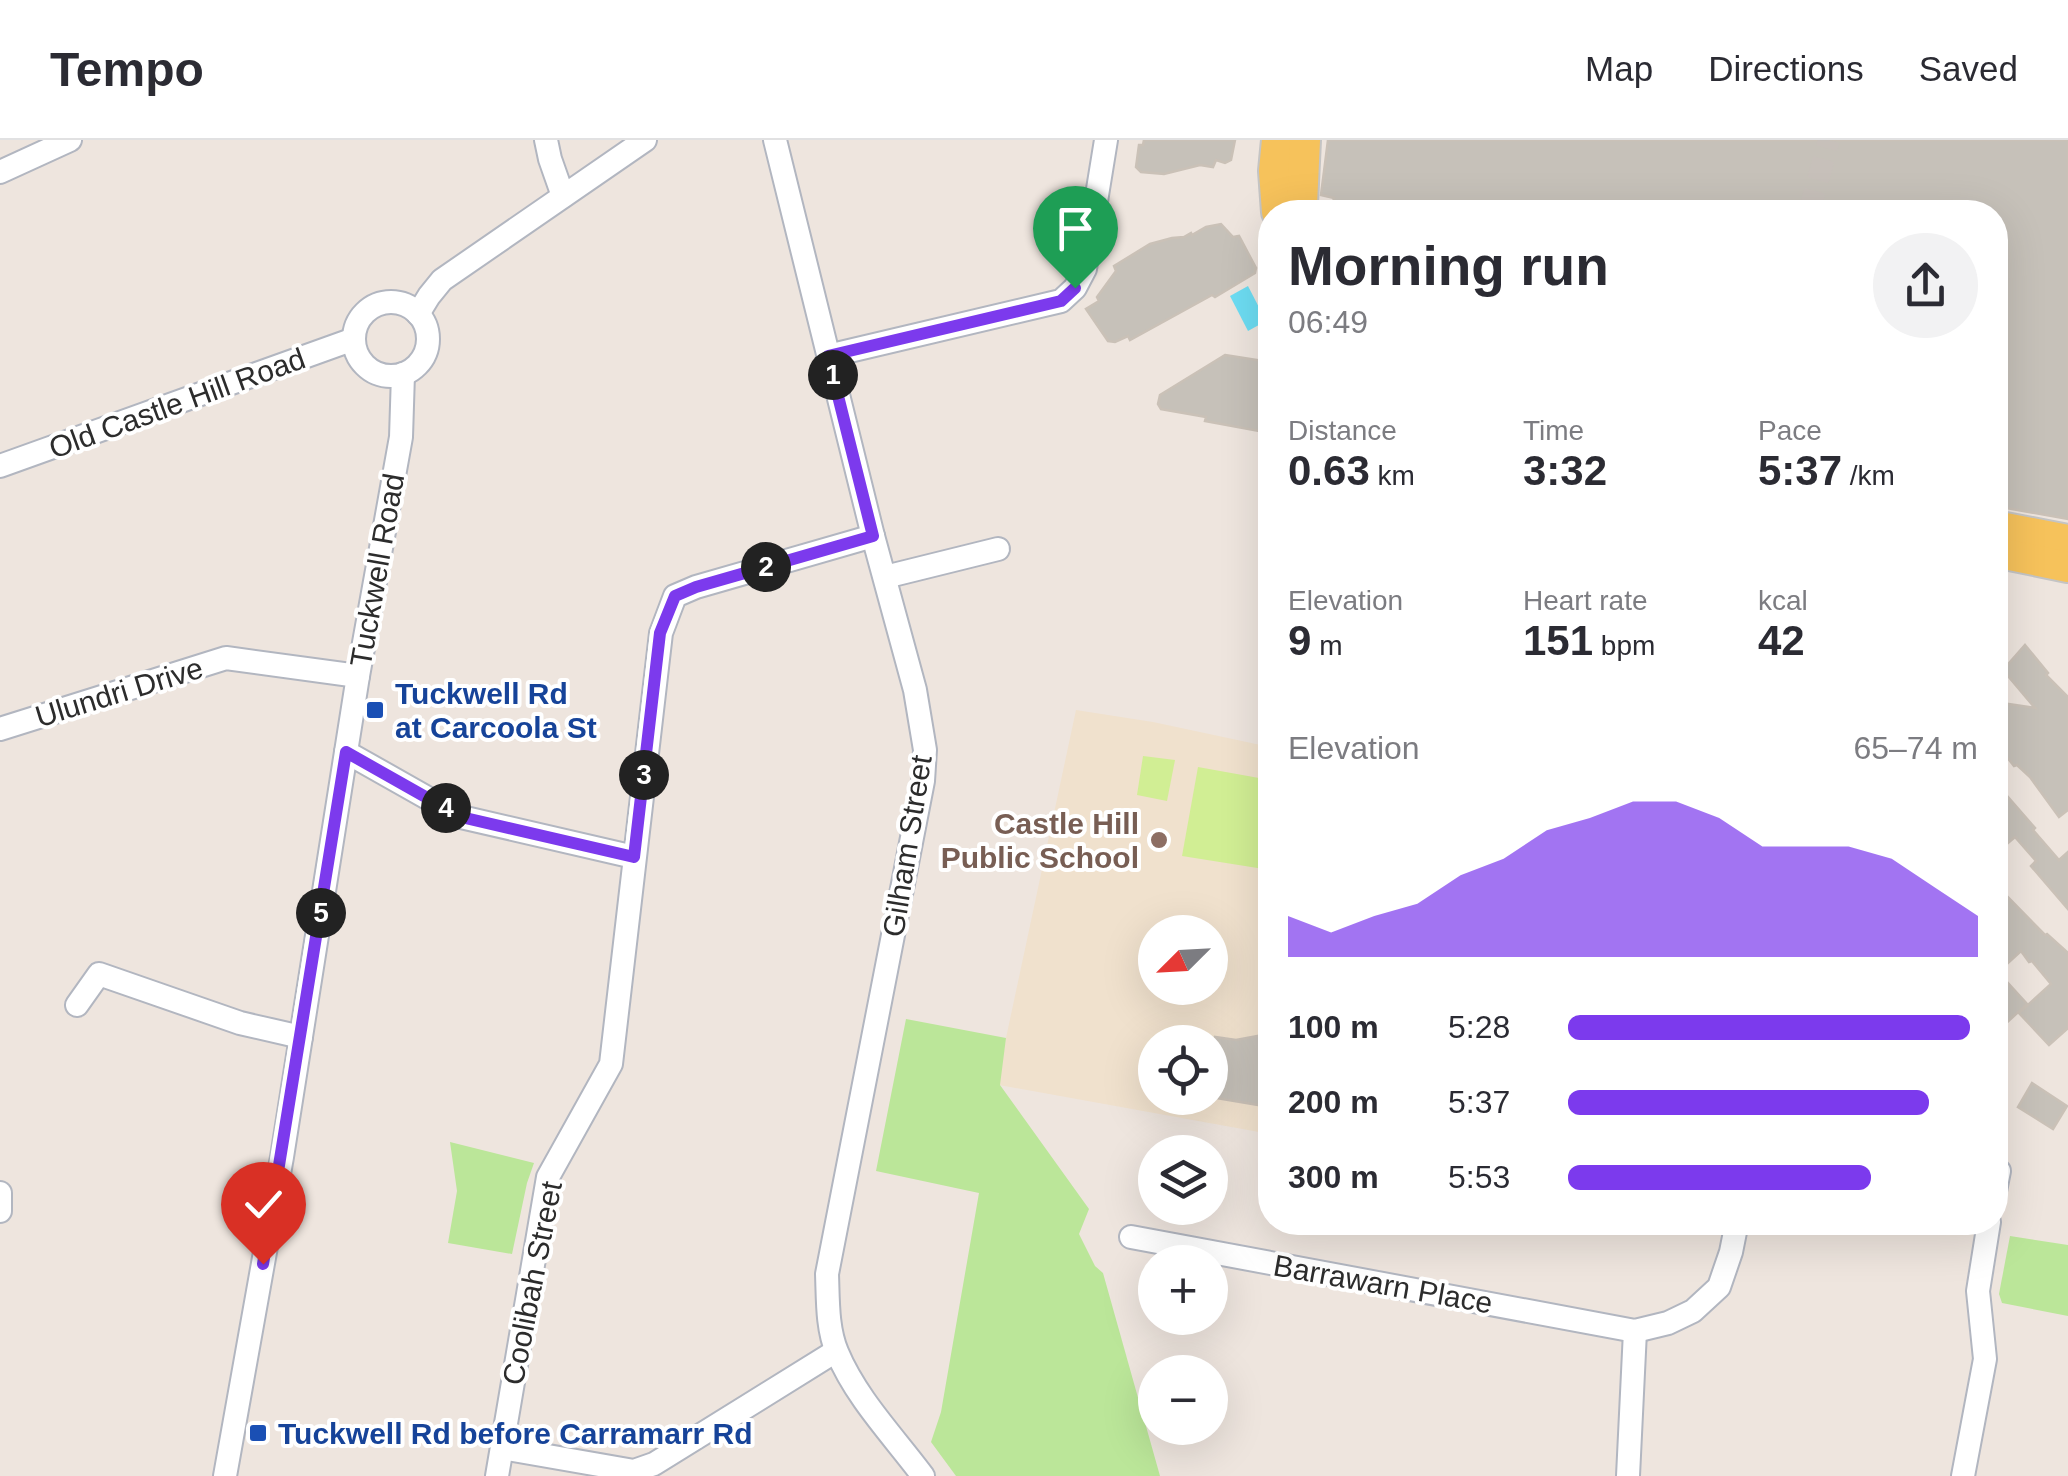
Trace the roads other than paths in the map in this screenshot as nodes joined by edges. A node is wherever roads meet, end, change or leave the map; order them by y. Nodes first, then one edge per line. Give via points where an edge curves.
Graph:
1 (70, 140) edge
2 (546, 140) edge
3 (645, 140) edge
4 (775, 140) edge
5 (1106, 140) edge
6 (1276, 140) edge
7 (1305, 140) edge
8 (0, 172) edge
9 (563, 196) junction
10 (1276, 200) edge
11 (1302, 200) edge
12 (418, 314) junction
13 (354, 339) junction
14 (828, 356) junction
15 (403, 374) junction
16 (0, 466) edge
17 (2008, 528) edge
18 (873, 536) junction
19 (2068, 540) edge
20 (998, 549) dead end
21 (2008, 555) edge
22 (2068, 568) edge
23 (885, 576) junction
24 (358, 676) junction
25 (0, 729) edge
26 (346, 752) junction
27 (634, 857) junction
28 (76, 1005) dead end
29 (301, 1037) junction
30 (0, 1193) edge
31 (0, 1211) edge
32 (1734, 1235) edge
33 (1987, 1235) edge
34 (1131, 1237) dead end
35 (1635, 1331) junction
36 (836, 1351) junction
37 (502, 1448) junction
38 (225, 1476) edge
39 (497, 1476) edge
40 (922, 1476) edge
41 (1628, 1476) edge
42 (1963, 1476) edge

1 - 8 street
2 - 9 street
3 - 9 street
4 - 14 street, Gilham Street
5 - 14 street via 1085,269 1061,301
6 - 10 main road
7 - 11 main road
9 - 12 street via 442,280
12 - 13 street via 398,303 374,306
12 - 15 street via 427,349
13 - 15 street via 367,368
13 - 16 street, Old Castle Hill Road
14 - 18 street, Gilham Street
15 - 24 street, Tuckwell Road via 401,438
17 - 19 main road
18 - 23 street, Gilham Street
18 - 27 street, Coolibah Street via 675,596 660,633
20 - 23 street
21 - 22 main road
23 - 36 street, Gilham Street via 925,750 826,1274
24 - 25 street, Ulundri Drive via 226,658
24 - 26 street, Tuckwell Road
26 - 27 street via 461,817
26 - 29 street, Tuckwell Road
27 - 37 street, Coolibah Street via 611,1064 548,1177
28 - 29 street via 99,974
29 - 38 street, Tuckwell Road
30 - 31 street
32 - 35 street via 1719,1286 1693,1311
33 - 42 street via 1978,1291 1986,1359
34 - 35 street, Barrawarn Place
35 - 41 street
36 - 37 street via 634,1471
36 - 40 street, Gilham Street
37 - 39 street, Coolibah Street

